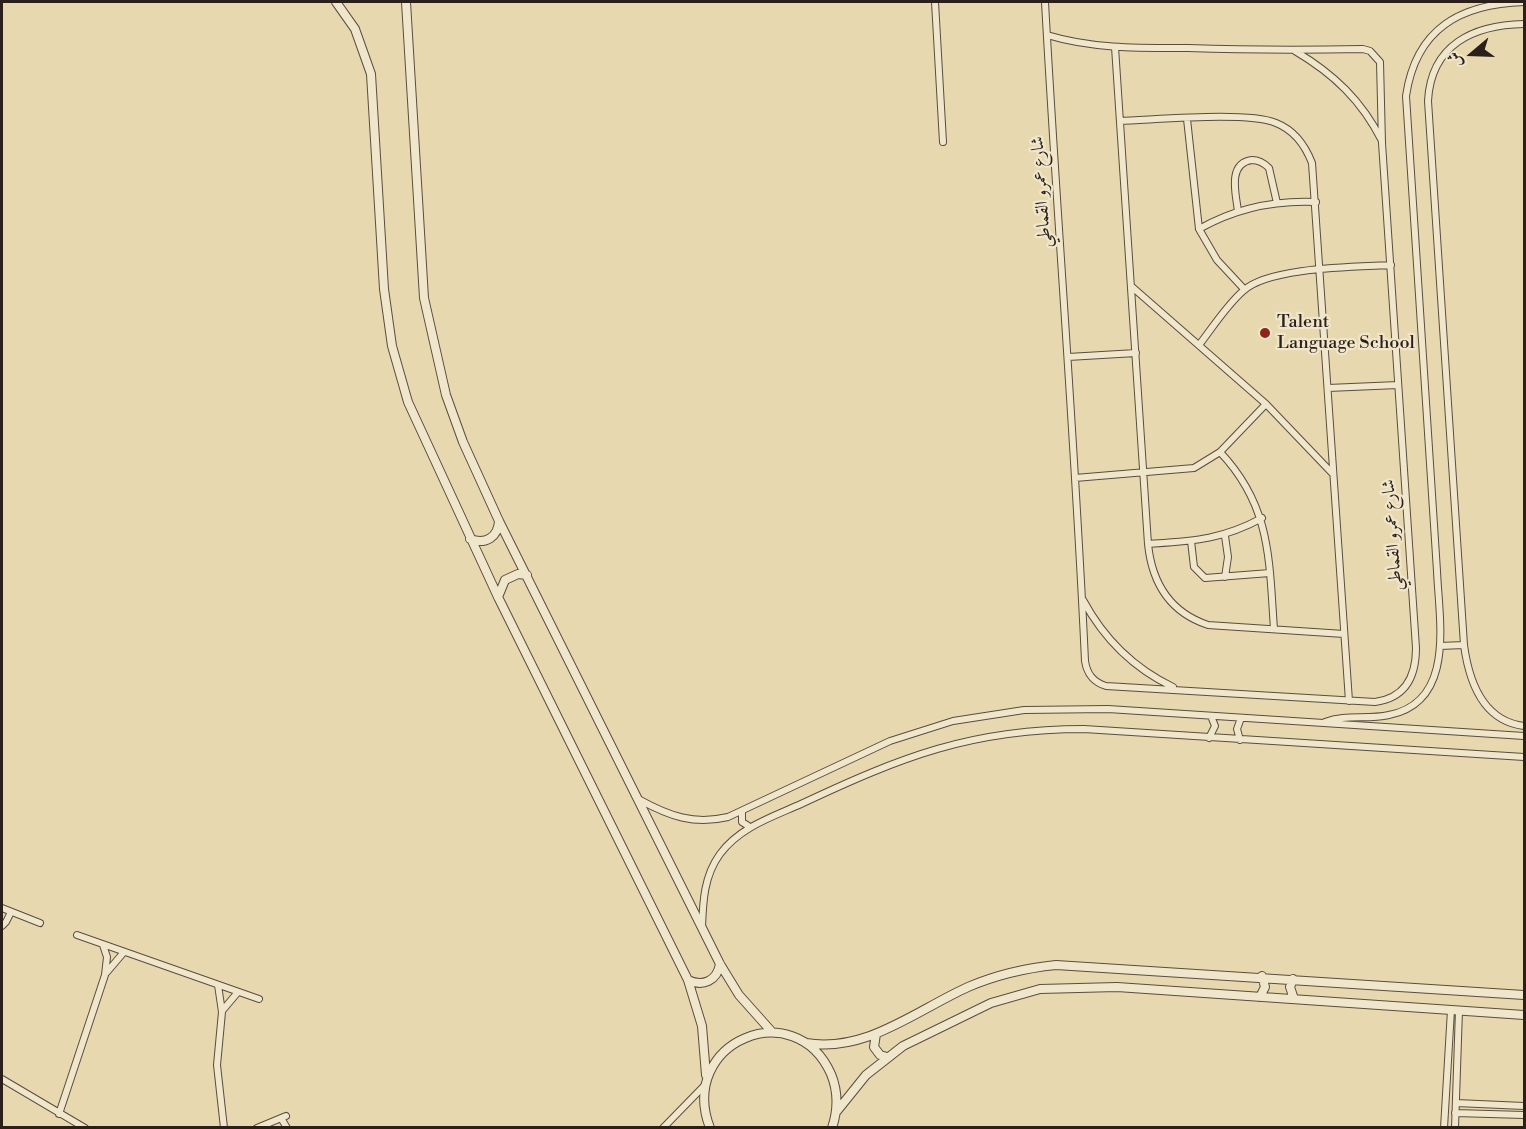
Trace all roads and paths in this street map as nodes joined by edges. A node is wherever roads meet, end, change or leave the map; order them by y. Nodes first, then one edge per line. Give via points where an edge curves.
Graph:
1 (336, 2) edge
2 (406, 2) edge
3 (934, 2) edge
4 (1045, 2) edge
5 (1524, 2) edge
6 (1524, 24) edge
7 (1047, 35) junction
8 (1115, 47) junction
9 (1295, 50) junction
10 (1187, 119) junction
11 (1120, 121) junction
12 (943, 142) dead end
13 (1382, 143) junction
14 (1316, 202) junction
15 (1276, 203) junction
16 (1238, 211) junction
17 (1199, 229) junction
18 (1390, 265) junction
19 (1320, 270) junction
20 (1131, 286) junction
21 (1244, 289) junction
22 (1199, 345) junction
23 (1136, 353) junction
24 (1068, 357) junction
25 (1398, 385) junction
26 (1328, 388) junction
27 (1266, 404) junction
28 (1220, 452) junction
29 (1143, 473) junction
30 (1333, 474) junction
31 (1075, 478) junction
32 (1262, 518) junction
33 (500, 521) junction
34 (1224, 536) junction
35 (470, 539) junction
36 (1191, 541) junction
37 (1148, 544) junction
38 (1270, 573) junction
39 (527, 575) junction
40 (1225, 577) junction
41 (498, 597) junction
42 (1082, 599) junction
43 (1274, 629) junction
44 (1344, 634) junction
45 (1464, 645) junction
46 (1440, 646) junction
47 (1176, 689) junction
48 (1349, 701) junction
49 (1211, 716) junction
50 (1241, 718) junction
51 (1323, 723) junction
52 (1524, 726) edge
53 (1524, 736) edge
54 (1209, 738) junction
55 (1240, 740) junction
56 (1524, 758) edge
57 (640, 800) junction
58 (742, 811) junction
59 (750, 827) junction
60 (2, 908) edge
61 (11, 912) junction
62 (40, 922) dead end
63 (2, 926) edge
64 (702, 928) junction
65 (77, 935) dead end
66 (103, 945) junction
67 (124, 952) junction
68 (720, 964) junction
69 (105, 975) junction
70 (1262, 976) junction
71 (1293, 979) junction
72 (688, 980) junction
73 (218, 985) junction
74 (238, 992) junction
75 (1524, 994) edge
76 (1260, 997) junction
77 (259, 999) dead end
78 (1294, 999) junction
79 (1455, 1010) junction
80 (222, 1011) junction
81 (1524, 1015) edge
82 (772, 1032) junction
83 (876, 1034) junction
84 (806, 1043) junction
85 (1449, 1052) junction
86 (1458, 1052) junction
87 (887, 1057) junction
88 (706, 1075) junction
89 (2, 1078) edge
90 (704, 1086) junction
91 (1456, 1103) junction
92 (1524, 1106) edge
93 (837, 1111) junction
94 (1455, 1113) junction
95 (59, 1114) junction
96 (1524, 1115) edge
97 (82, 1127) edge
98 (832, 1127) edge
99 (224, 1128) edge
100 (257, 1128) edge
101 (287, 1128) edge
102 (663, 1128) edge
103 (710, 1128) edge
104 (1444, 1128) edge
105 (1455, 1128) edge

1 - 35 street via 358,36 371,74 384,289 397,365 419,429
2 - 33 street via 418,232 428,322 453,416
3 - 12 street
4 - 7 street, شارع عمرو القماطي
5 - 46 street via 1480,6 1445,24 1418,56 1406,96
6 - 45 street via 1492,26 1462,38 1441,59 1428,92
7 - 8 street, شارع عمرو القماطي via 1080,44
7 - 24 street, شارع عمرو القماطي
8 - 9 street, شارع عمرو القماطي
8 - 11 street
9 - 13 street, شارع عمرو القماطي via 1344,86 1366,113
9 - 13 street, شارع عمرو القماطي via 1363,49 1376,56 1381,69
10 - 11 street
10 - 14 street via 1258,119 1284,127 1307,151
10 - 17 street
11 - 20 street
13 - 18 street, شارع عمرو القماطي
14 - 15 street
14 - 19 street
15 - 16 street
15 - 16 street via 1269,168 1261,161 1250,160 1240,165 1235,175
16 - 17 street
17 - 21 street via 1217,260
18 - 19 street
18 - 25 street, شارع عمرو القماطي
19 - 21 street via 1281,275
19 - 26 street
20 - 22 street
20 - 23 street
21 - 22 street
22 - 27 street
23 - 24 street
23 - 29 street
24 - 31 street, شارع عمرو القماطي
25 - 26 street
25 - 48 street, شارع عمرو القماطي via 1416,648 1414,671 1404,690 1395,697 1375,702
26 - 30 street
27 - 28 street
27 - 30 street
28 - 29 street via 1194,468
28 - 32 street via 1245,483
29 - 31 street
29 - 37 street
30 - 44 street
31 - 42 street, شارع عمرو القماطي
32 - 34 street
32 - 38 street
33 - 35 street via 492,537 479,542
33 - 39 street
34 - 36 street
34 - 40 street via 1228,557
35 - 41 street
36 - 37 street
36 - 40 street via 1196,572 1205,578
37 - 43 street via 1158,584 1182,614 1208,625
38 - 40 street
38 - 43 street
39 - 41 street via 509,577
39 - 57 street
41 - 72 street
42 - 47 street, شارع عمرو القماطي via 1123,654
42 - 47 street, شارع عمرو القماطي via 1085,661 1091,677 1106,686
43 - 44 street
44 - 48 street
45 - 46 street
45 - 52 street via 1472,681 1485,705 1501,720
46 - 51 street via 1434,679 1422,696 1405,709 1388,716 1341,717
47 - 48 street, شارع عمرو القماطي
49 - 50 street
49 - 54 street via 1215,726
49 - 58 street via 1071,708 974,716 870,749
50 - 51 street
50 - 55 street via 1237,729
51 - 53 street
54 - 55 street
54 - 59 street via 1084,729 974,738 885,765
55 - 56 street
57 - 58 street via 668,815 698,821
57 - 64 street
58 - 59 street via 742,822
59 - 64 street via 727,845 711,870 703,898
60 - 61 street
61 - 62 street
61 - 63 street
64 - 68 street
65 - 66 street
66 - 67 street
66 - 69 street
67 - 69 street
67 - 73 street
68 - 72 street via 709,981
68 - 82 street via 739,995
69 - 95 street
70 - 71 street
70 - 76 street via 1265,987
70 - 83 street via 1093,966 1038,967 968,987
71 - 75 street
71 - 78 street via 1290,987
72 - 88 street via 702,1026
73 - 74 street
73 - 80 street
74 - 77 street
74 - 80 street
76 - 78 street
76 - 87 street via 1117,987 1040,989 970,1012
78 - 79 street
79 - 81 street
79 - 85 street
79 - 86 street
80 - 99 street via 217,1065
82 - 84 street
82 - 88 street via 734,1043
83 - 84 street via 839,1044
83 - 87 street via 874,1047
84 - 93 street via 825,1061 836,1085
85 - 86 street
85 - 104 street
86 - 91 street
87 - 93 street
88 - 90 street
89 - 95 street
90 - 102 street
90 - 103 street via 704,1112
91 - 92 street
91 - 94 street
93 - 98 street
94 - 96 street
94 - 105 street
95 - 97 street
100 - 101 street via 283,1117

